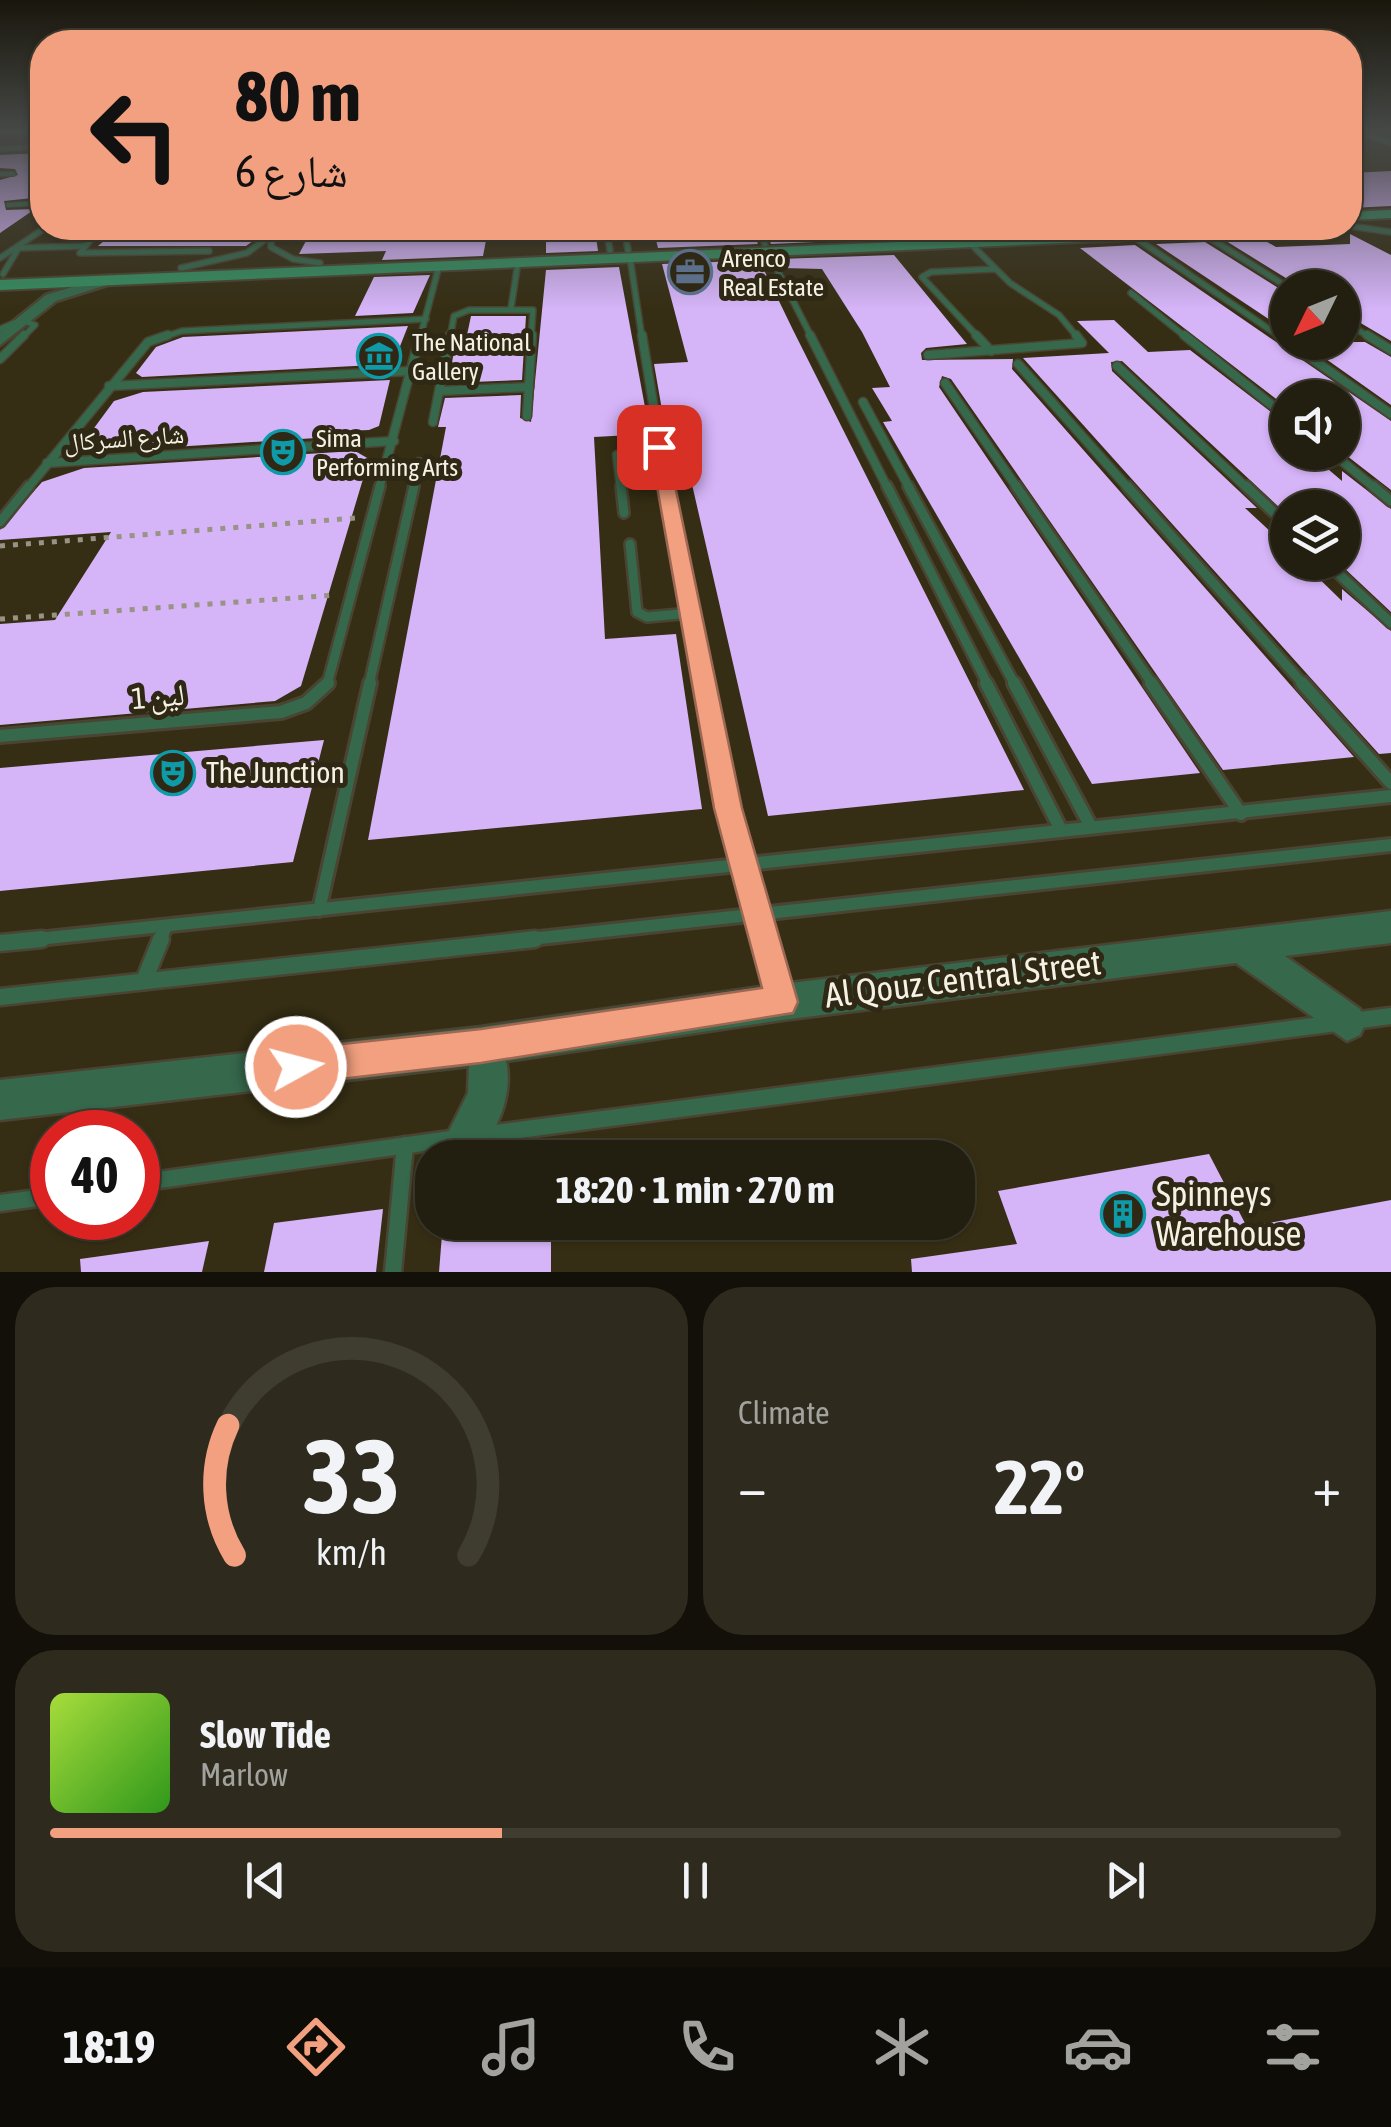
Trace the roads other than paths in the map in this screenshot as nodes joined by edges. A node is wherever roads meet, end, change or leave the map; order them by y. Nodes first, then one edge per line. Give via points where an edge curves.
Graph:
1 (30, 204) edge
2 (8, 205) dead end
3 (1391, 214) edge
4 (1362, 215) edge
5 (1391, 224) edge
6 (1362, 225) edge
7 (1362, 228) edge
8 (1391, 232) edge
9 (30, 239) edge
10 (89, 240) edge
11 (267, 240) edge
12 (271, 240) edge
13 (608, 240) edge
14 (626, 240) edge
15 (762, 240) edge
16 (874, 240) edge
17 (1040, 240) edge
18 (1139, 240) edge
19 (1213, 240) edge
20 (970, 243) junction
21 (84, 246) junction
22 (18, 248) junction
23 (766, 248) junction
24 (209, 250) dead end
25 (610, 250) junction
26 (629, 254) junction
27 (0, 258) edge
28 (518, 262) junction
29 (320, 263) junction
30 (439, 266) junction
31 (181, 268) junction
32 (995, 269) junction
33 (1270, 276) edge
34 (4, 280) edge
35 (108, 280) junction
36 (1132, 294) dead end
37 (510, 308) junction
38 (25, 316) junction
39 (426, 319) junction
40 (0, 328) edge
41 (1270, 330) edge
42 (1360, 331) edge
43 (0, 340) edge
44 (1391, 350) edge
45 (992, 351) junction
46 (928, 355) dead end
47 (0, 359) edge
48 (1314, 360) edge
49 (1018, 364) dead end
50 (1117, 366) dead end
51 (411, 371) junction
52 (945, 383) dead end
53 (108, 386) junction
54 (529, 387) junction
55 (440, 391) junction
56 (863, 402) dead end
57 (1270, 404) edge
58 (1391, 414) edge
59 (527, 416) dead end
60 (433, 422) dead end
61 (394, 441) junction
62 (659, 447) junction
63 (419, 462) dead end
64 (48, 463) junction
65 (1353, 470) edge
66 (1391, 501) edge
67 (1270, 509) edge
68 (624, 513) dead end
69 (0, 522) edge
70 (630, 544) dead end
71 (1345, 580) edge
72 (691, 613) junction
73 (1391, 623) edge
74 (0, 736) edge
75 (1391, 783) edge
76 (1391, 796) edge
77 (1240, 814) junction
78 (1091, 827) junction
79 (1061, 830) junction
80 (1391, 845) edge
81 (743, 865) junction
82 (319, 910) junction
83 (757, 914) junction
84 (166, 926) junction
85 (1391, 927) edge
86 (0, 943) edge
87 (1240, 945) junction
88 (144, 981) junction
89 (0, 997) edge
90 (782, 1002) junction
91 (1391, 1016) edge
92 (1346, 1022) junction
93 (481, 1046) junction
94 (0, 1100) edge
95 (466, 1137) junction
96 (405, 1145) junction
97 (160, 1180) edge
98 (30, 1199) edge
99 (0, 1203) edge
100 (393, 1272) edge

1 - 2 lane
3 - 4 main road
5 - 6 main road
7 - 8 lane
9 - 22 lane
10 - 21 lane
11 - 31 lane via 240,255
12 - 29 lane via 270,247 283,256
13 - 25 lane
14 - 26 lane
15 - 23 lane
16 - 23 main road
17 - 20 main road
18 - 41 lane
19 - 33 lane
20 - 23 main road
20 - 32 lane
21 - 22 lane
21 - 24 lane via 80,254
22 - 27 lane
22 - 34 lane
23 - 26 main road
23 - 79 lane
25 - 26 main road
25 - 29 main road
26 - 28 main road
26 - 62 lane
28 - 30 main road
28 - 37 lane
29 - 31 main road
30 - 35 main road
30 - 39 lane
31 - 34 main road
32 - 45 lane via 922,276
32 - 45 lane via 1059,315 1082,341 1074,347
34 - 35 main road
34 - 38 street via 36,297
35 - 38 street via 65,291
36 - 57 lane
37 - 54 lane via 533,310
37 - 55 lane via 454,316
38 - 40 lane
38 - 43 street
38 - 47 lane via 35,324
39 - 51 lane
39 - 53 lane, شارع السركال via 168,332 151,339
42 - 44 lane
45 - 46 lane
48 - 58 lane
49 - 75 lane
50 - 67 lane
51 - 53 lane
51 - 61 lane
52 - 77 lane
53 - 64 lane, شارع السركال
54 - 55 lane
54 - 59 lane
55 - 60 lane
56 - 78 lane
61 - 64 lane, شارع السركال
61 - 74 lane, لين 1 via 332,680 318,696 281,712
62 - 68 lane via 617,454
62 - 72 lane
63 - 82 lane
64 - 69 lane
65 - 66 lane
70 - 72 lane via 637,612
71 - 73 lane
72 - 81 lane
76 - 77 lane
77 - 78 lane
78 - 79 lane
79 - 81 lane
80 - 83 lane
81 - 82 lane
81 - 83 lane
82 - 84 lane
83 - 88 lane
83 - 90 lane
84 - 86 lane
84 - 88 lane
85 - 87 street, Al Qouz Central Street
87 - 90 street, Al Qouz Central Street
87 - 92 street
88 - 89 lane
90 - 93 street, Al Qouz Central Street
91 - 92 lane
92 - 95 lane
93 - 94 street, Al Qouz Central Street
93 - 95 street via 491,1088
95 - 96 lane
96 - 97 lane
96 - 100 lane
98 - 99 lane

